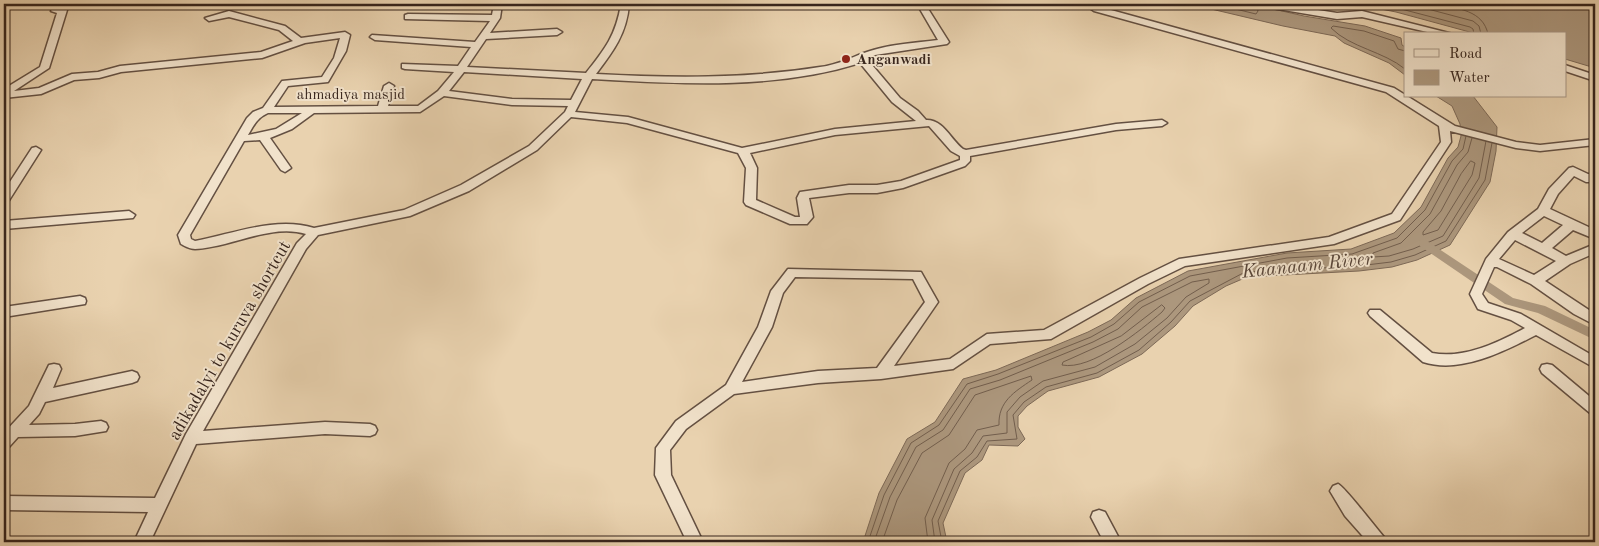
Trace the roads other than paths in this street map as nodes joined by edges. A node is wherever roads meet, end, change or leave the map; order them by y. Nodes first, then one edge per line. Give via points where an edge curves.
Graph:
1 (60, 4) edge
2 (498, 4) edge
3 (625, 4) edge
4 (921, 4) edge
5 (1088, 4) edge
6 (1266, 4) edge
7 (408, 16) dead end
8 (209, 18) dead end
9 (496, 18) junction
10 (557, 32) dead end
11 (1440, 32) edge
12 (484, 36) junction
13 (375, 37) dead end
14 (299, 41) junction
15 (478, 46) junction
16 (861, 58) junction
17 (405, 66) dead end
18 (1566, 68) edge
19 (460, 70) junction
20 (588, 77) junction
21 (1595, 78) edge
22 (389, 86) dead end
23 (442, 93) junction
24 (4, 94) edge
25 (312, 109) junction
26 (571, 109) junction
27 (267, 110) junction
28 (382, 110) junction
29 (1162, 123) dead end
30 (922, 124) junction
31 (1448, 126) junction
32 (263, 136) junction
33 (242, 138) junction
34 (1595, 142) edge
35 (36, 150) dead end
36 (742, 150) junction
37 (965, 154) junction
38 (285, 168) dead end
39 (1595, 178) edge
40 (4, 199) edge
41 (1543, 211) junction
42 (129, 215) dead end
43 (1572, 224) junction
44 (4, 225) edge
45 (314, 232) junction
46 (1514, 234) junction
47 (1595, 235) edge
48 (1595, 248) edge
49 (1543, 249) junction
50 (1566, 261) junction
51 (1490, 262) junction
52 (1535, 281) junction
53 (80, 301) dead end
54 (4, 312) edge
55 (1375, 313) dead end
56 (1595, 320) edge
57 (1535, 329) junction
58 (1595, 363) edge
59 (54, 369) dead end
60 (1547, 369) dead end
61 (881, 373) junction
62 (132, 377) dead end
63 (730, 389) junction
64 (42, 397) junction
65 (1595, 409) edge
66 (101, 427) dead end
67 (370, 430) dead end
68 (14, 431) junction
69 (191, 438) junction
70 (4, 443) edge
71 (1338, 491) dead end
72 (4, 503) edge
73 (160, 505) junction
74 (1099, 517) dead end
75 (142, 542) edge
76 (695, 542) edge
77 (1113, 542) edge
78 (1378, 542) edge

1 - 24 street via 55,11 63,10 44,68
2 - 9 street, ahmadiya masjid
3 - 20 street, adikadalyi to kuruva shortcut via 622,24 612,47
4 - 16 street via 944,42 873,53
5 - 31 street via 1390,90
6 - 11 street via 1337,16 1362,14
7 - 9 street
8 - 14 street via 229,14 282,28
9 - 12 street, ahmadiya masjid
10 - 12 street
12 - 15 street, ahmadiya masjid
13 - 15 street
14 - 24 street via 262,55 120,69 72,77 41,91
14 - 27 street via 346,37 340,55 325,80 284,83
15 - 19 street, ahmadiya masjid
16 - 20 street via 823,70 762,78 671,81
16 - 30 street via 895,99 920,118
17 - 19 street
18 - 21 street
19 - 20 street
19 - 23 street, ahmadiya masjid
20 - 26 street, adikadalyi to kuruva shortcut
22 - 28 street
23 - 26 street
23 - 28 street, ahmadiya masjid via 420,109
25 - 27 street, ahmadiya masjid
25 - 28 street, ahmadiya masjid
25 - 32 street via 295,125
26 - 36 street via 628,120
26 - 45 street, adikadalyi to kuruva shortcut via 533,148 465,188 406,213
27 - 33 street via 257,114
29 - 37 street via 1116,127
30 - 36 street via 835,132
30 - 37 street via 937,126 958,152
31 - 34 street via 1516,145 1540,148
31 - 61 street via 1446,142 1396,217 1330,241 1183,262 1046,335 987,339 953,364
32 - 33 street
32 - 38 street
33 - 45 street via 184,235 185,241 194,244 213,242 276,228 306,228
35 - 40 street
36 - 37 street via 750,158 750,202 794,221 803,221 807,217 804,195 904,184 961,164 965,161
39 - 41 street via 1586,178 1573,171 1553,192
41 - 43 street
41 - 46 street
42 - 44 street
43 - 47 street
43 - 49 street
45 - 69 street, adikadalyi to kuruva shortcut via 301,246
46 - 49 street
46 - 51 street
48 - 50 street
49 - 50 street
50 - 52 street
51 - 52 street
51 - 57 street via 1476,294 1483,306
52 - 56 street
53 - 54 street
55 - 57 street via 1428,358 1438,361 1474,355
57 - 58 street
59 - 64 street
60 - 65 street
61 - 63 street via 818,377
61 - 63 street via 932,302 918,275 792,272 777,292 765,327
62 - 64 street
63 - 76 street via 681,425 663,448 663,475
64 - 68 street
66 - 68 street
67 - 69 street via 325,428
68 - 70 street
69 - 73 street, adikadalyi to kuruva shortcut
71 - 78 street
72 - 73 street
73 - 75 street, adikadalyi to kuruva shortcut
74 - 77 street

